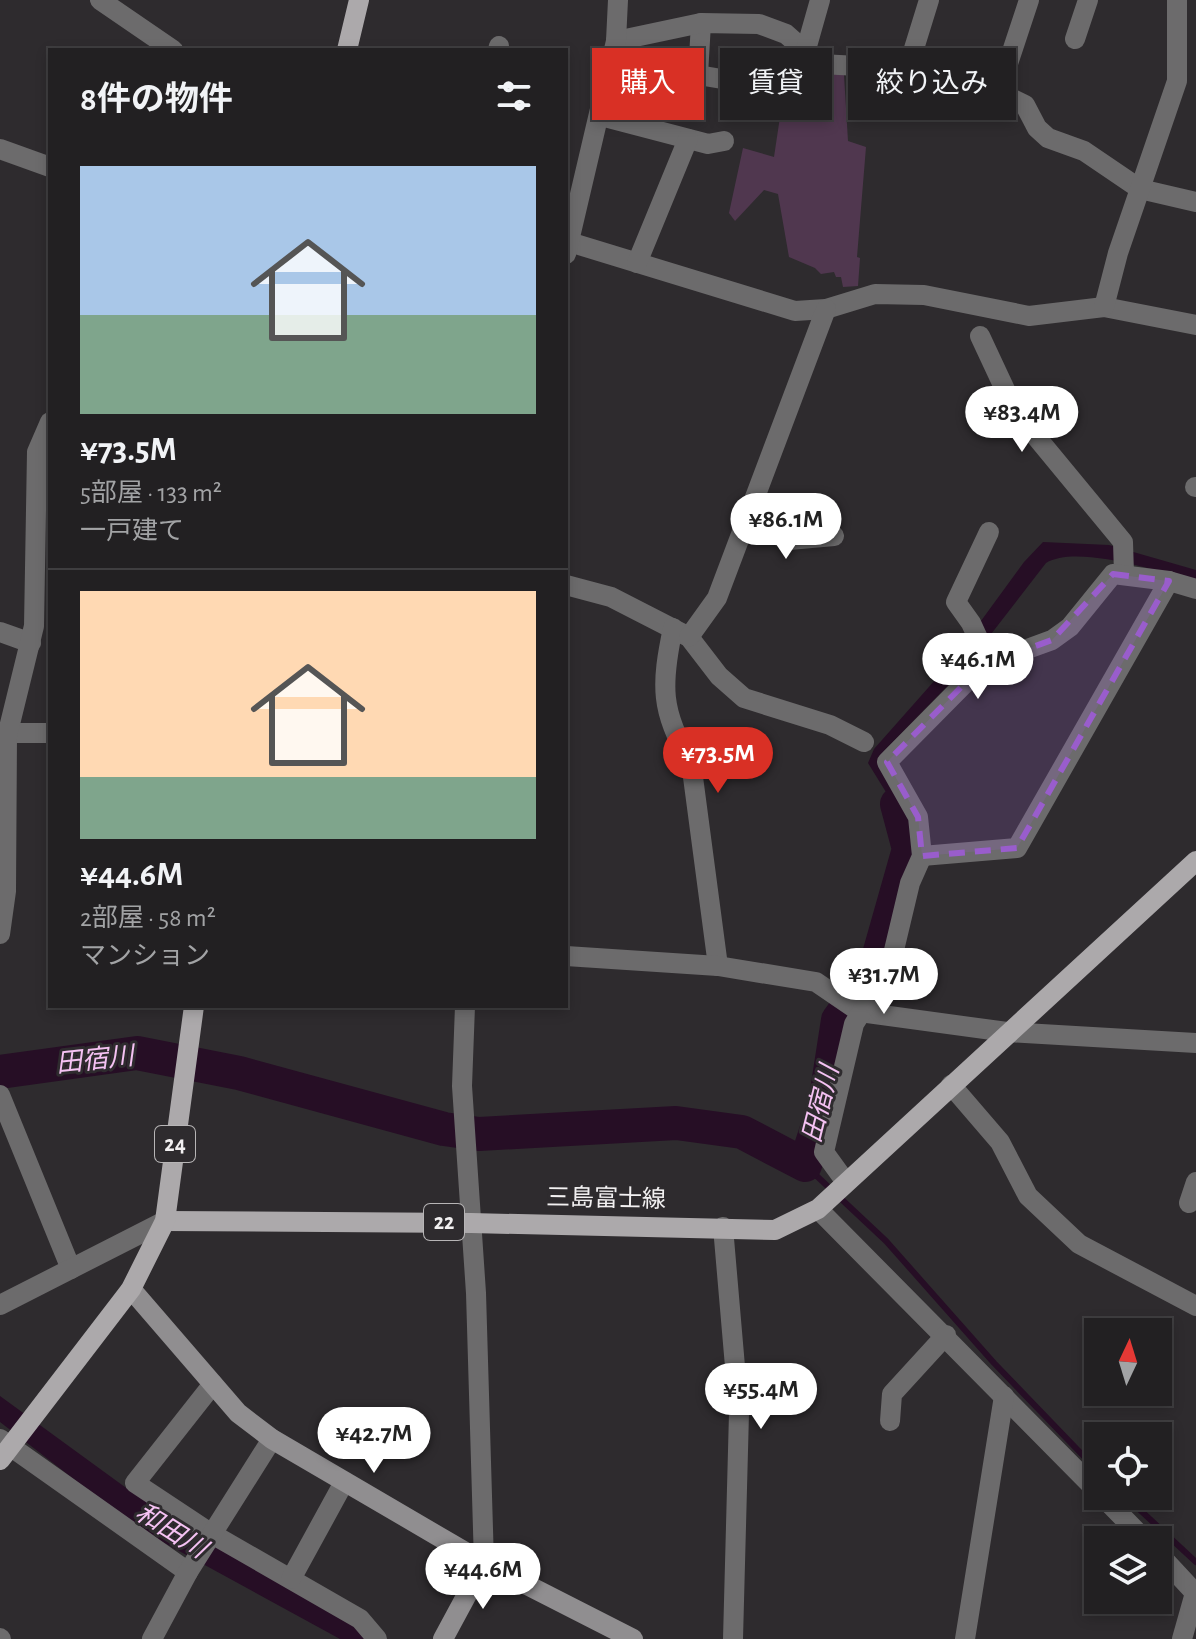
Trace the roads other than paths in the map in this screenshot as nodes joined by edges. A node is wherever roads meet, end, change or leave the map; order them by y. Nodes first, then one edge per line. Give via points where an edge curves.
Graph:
1 (100, 0) edge
2 (359, 0) edge
3 (618, 0) edge
4 (820, 0) edge
5 (929, 0) edge
6 (1029, 0) edge
7 (1088, 0) edge
8 (1177, 0) edge
9 (701, 23) junction
10 (1075, 39) dead end
11 (616, 41) junction
12 (170, 48) edge
13 (347, 48) edge
14 (615, 48) edge
15 (800, 48) edge
16 (806, 48) edge
17 (914, 48) edge
18 (1013, 48) edge
19 (720, 79) edge
20 (1016, 100) edge
21 (600, 120) edge
22 (616, 120) edge
23 (688, 139) junction
24 (724, 141) dead end
25 (0, 149) edge
26 (48, 166) edge
27 (1140, 189) junction
28 (1196, 202) edge
29 (568, 242) edge
30 (568, 246) edge
31 (637, 263) junction
32 (1104, 307) junction
33 (826, 309) junction
34 (1196, 325) edge
35 (980, 336) dead end
36 (48, 427) edge
37 (747, 523) junction
38 (989, 532) dead end
39 (834, 536) dead end
40 (43, 563) edge
41 (1124, 574) junction
42 (1169, 581) junction
43 (568, 586) edge
44 (1196, 589) edge
45 (0, 632) edge
46 (681, 632) junction
47 (31, 643) junction
48 (987, 658) junction
49 (48, 733) edge
50 (4, 735) edge
51 (864, 742) dead end
52 (922, 856) junction
53 (1196, 861) edge
54 (0, 934) edge
55 (568, 956) edge
56 (718, 966) junction
57 (194, 1008) edge
58 (465, 1008) edge
59 (860, 1012) junction
60 (1007, 1032) junction
61 (1196, 1043) edge
62 (951, 1085) junction
63 (0, 1095) edge
64 (844, 1182) junction
65 (1196, 1182) edge
66 (1189, 1203) dead end
67 (822, 1205) junction
68 (165, 1221) junction
69 (471, 1223) junction
70 (723, 1227) junction
71 (71, 1269) junction
72 (131, 1289) junction
73 (0, 1305) edge
74 (1196, 1306) edge
75 (946, 1335) junction
76 (213, 1384) junction
77 (1004, 1396) junction
78 (890, 1421) dead end
79 (272, 1439) junction
80 (6, 1446) edge
81 (1084, 1478) edge
82 (343, 1484) junction
83 (1116, 1510) edge
84 (1131, 1526) edge
85 (211, 1536) junction
86 (484, 1563) junction
87 (192, 1568) junction
88 (1172, 1568) edge
89 (291, 1579) junction
90 (1195, 1593) edge
91 (152, 1639) edge
92 (377, 1639) edge
93 (443, 1639) edge
94 (633, 1639) edge
95 (733, 1639) edge
96 (965, 1639) edge
97 (1182, 1639) edge

1 - 12 street
2 - 13 main road
3 - 11 street
4 - 16 street
5 - 17 street
6 - 18 street
7 - 10 street
8 - 27 street via 1177,81
9 - 11 street
9 - 15 street via 759,24 786,34
9 - 19 street via 698,75
11 - 14 street
20 - 27 street via 1048,138 1084,151
21 - 29 street
22 - 23 street
23 - 24 street
23 - 31 street
25 - 26 street
27 - 28 street
27 - 32 street
30 - 31 street
31 - 33 street via 795,311
32 - 33 street via 1029,316 924,295 875,294
32 - 34 street
33 - 37 street
35 - 41 street via 1015,411 1123,546
36 - 40 street via 37,452 34,506
37 - 39 street via 789,540
37 - 46 street via 717,598
38 - 48 street via 956,602
40 - 47 street
41 - 42 street
41 - 48 street via 1113,574 1070,627 1052,640
42 - 44 street
42 - 52 street via 1017,848
43 - 46 street via 611,597
45 - 47 street
46 - 51 street via 744,698 830,725
46 - 56 street via 663,678 667,709 691,762
47 - 50 street
48 - 52 street via 887,762 918,817
49 - 50 street
50 - 54 street via 6,891
52 - 59 street via 910,883 890,967
53 - 60 main road, 三島富士線 / 22
55 - 56 street
56 - 59 street via 816,982
57 - 68 main road, 24
58 - 69 street
59 - 60 street
59 - 64 street via 824,1152
60 - 61 street
60 - 62 main road, 三島富士線 / 22
62 - 64 main road, 三島富士線 / 22
62 - 74 street via 1000,1142 1028,1196 1079,1244
63 - 71 street
64 - 67 main road, 三島富士線 / 22
65 - 66 street
67 - 70 main road, 三島富士線 / 22 via 775,1230
67 - 75 street
68 - 69 main road, 三島富士線 / 22
68 - 71 street
68 - 72 main road
69 - 70 main road, 三島富士線 / 22
69 - 86 street
70 - 95 street via 739,1413
71 - 73 street
72 - 76 street
72 - 80 main road
75 - 77 street
75 - 78 street via 892,1394
76 - 79 street via 238,1413
76 - 85 street via 135,1483
77 - 81 street
77 - 96 street
79 - 82 street
79 - 85 street
80 - 87 street
82 - 86 street
82 - 89 street
83 - 84 street
85 - 87 street
85 - 89 street
86 - 93 street
86 - 94 street
87 - 91 street
88 - 90 street
89 - 92 street via 360,1619
90 - 97 street

